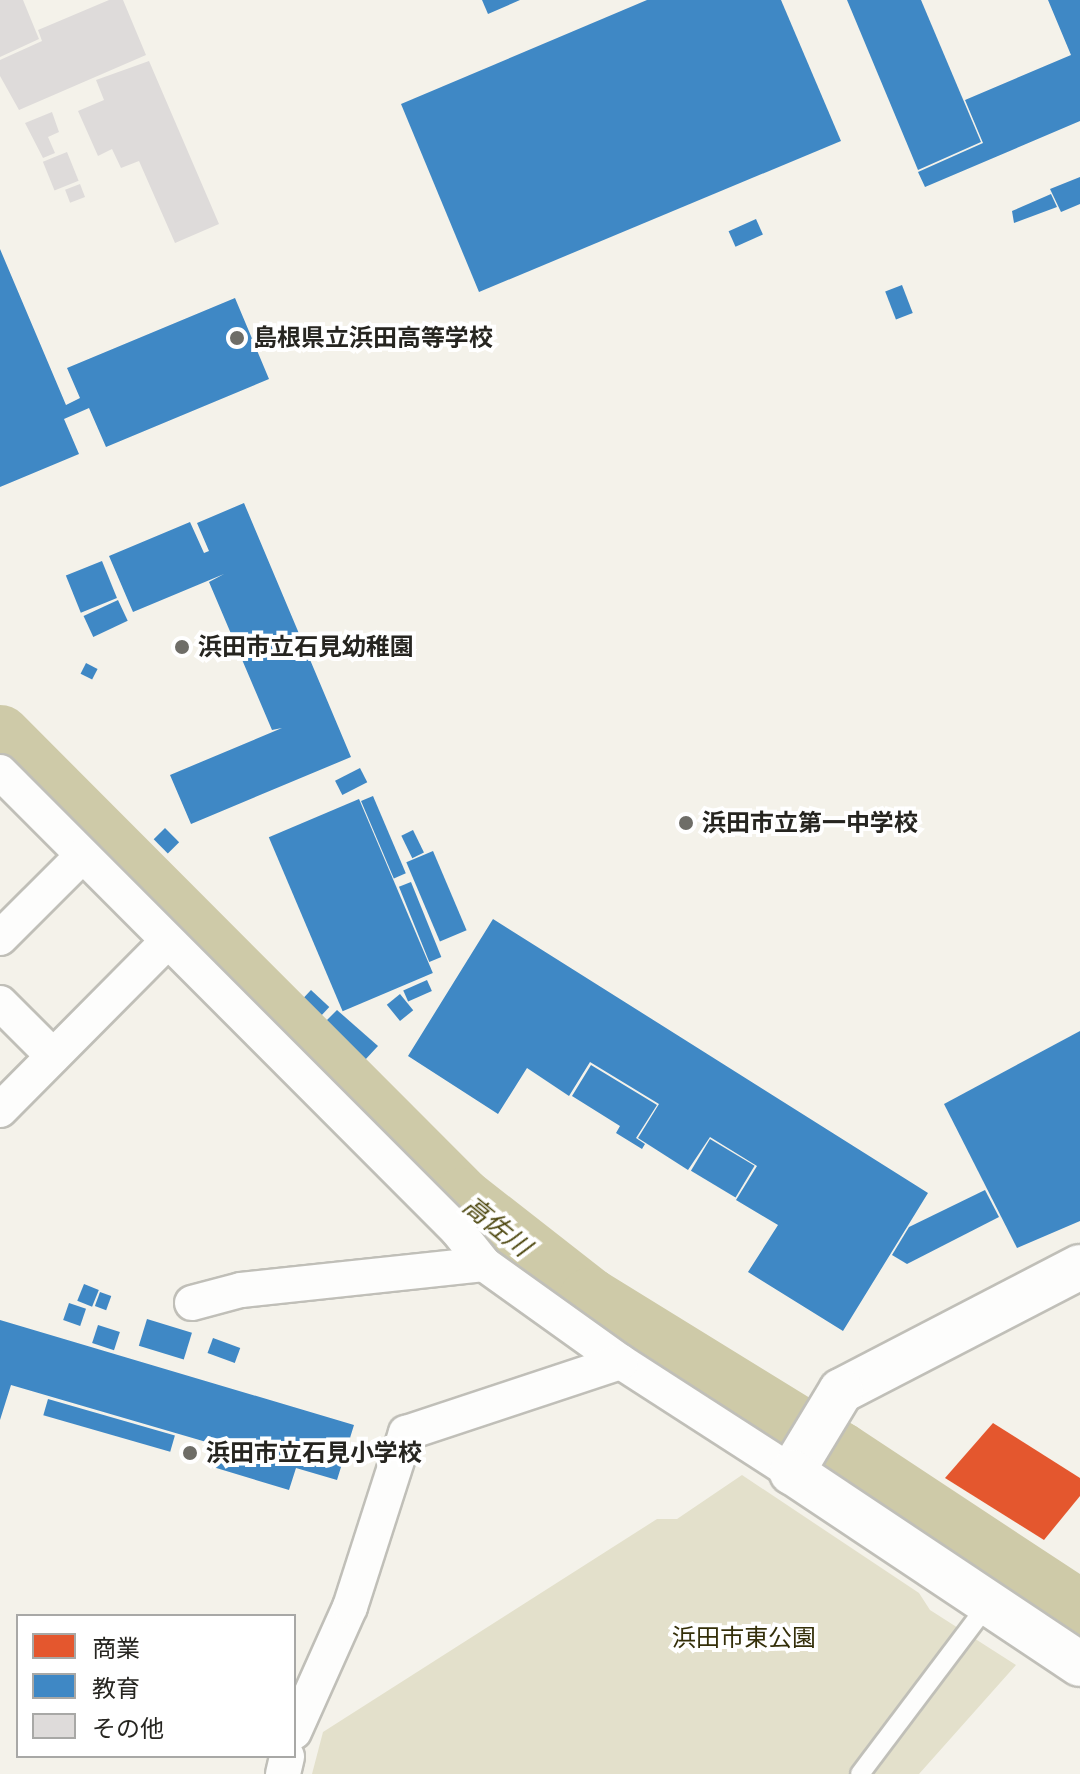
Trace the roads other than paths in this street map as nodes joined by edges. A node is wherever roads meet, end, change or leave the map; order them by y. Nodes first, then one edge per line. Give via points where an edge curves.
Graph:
1 (0, 772) edge
2 (81, 857) junction
3 (0, 938) edge
4 (167, 942) junction
5 (0, 1003) edge
6 (53, 1056) junction
7 (0, 1110) edge
8 (484, 1264) junction
9 (1080, 1267) edge
10 (192, 1303) dead end
11 (621, 1362) junction
12 (797, 1463) junction
13 (988, 1604) junction
14 (1080, 1664) edge
15 (296, 1728) edge
16 (860, 1774) edge

1 - 2 street
2 - 3 street
2 - 4 street
4 - 6 street
4 - 8 street via 457,1230
5 - 6 street
6 - 7 street
8 - 10 street via 241,1290
8 - 11 street
9 - 12 street via 892,1360 835,1397
11 - 12 street
11 - 15 street via 406,1433 350,1607
12 - 13 street
13 - 14 street
13 - 16 lane

